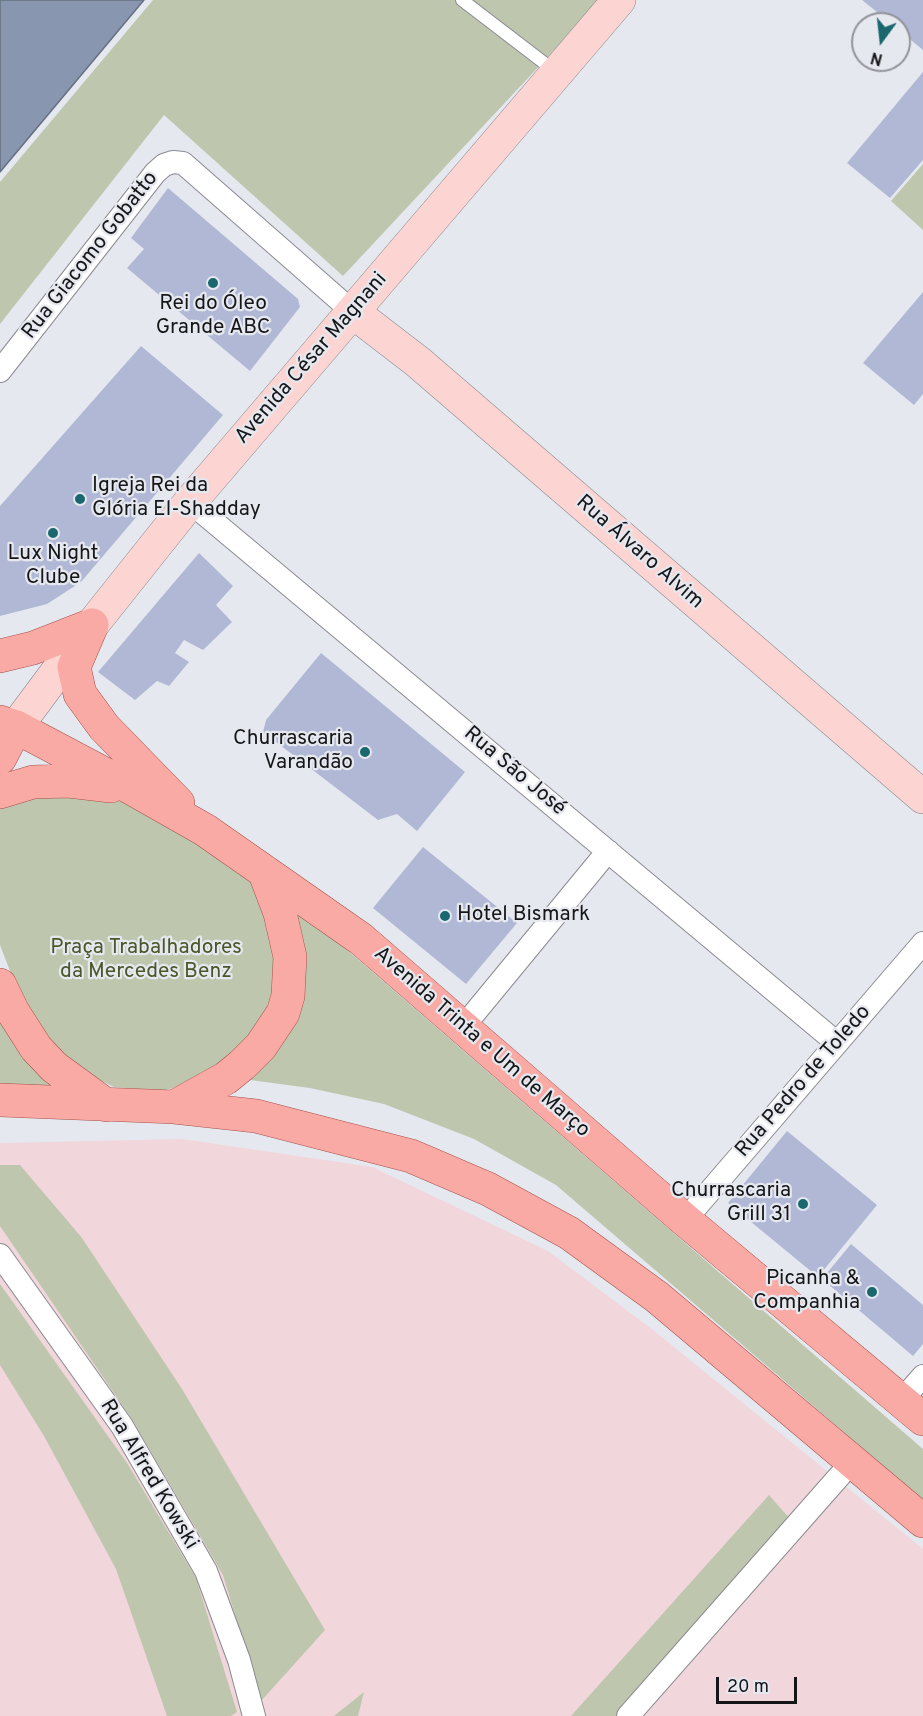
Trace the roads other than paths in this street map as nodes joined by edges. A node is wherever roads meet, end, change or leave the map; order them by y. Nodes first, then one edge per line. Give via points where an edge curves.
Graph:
1 (462, 0) edge
2 (620, 0) edge
3 (557, 72) junction
4 (353, 312) junction
5 (0, 371) edge
6 (190, 502) junction
7 (92, 625) junction
8 (0, 656) edge
9 (8, 725) edge
10 (0, 758) edge
11 (130, 788) junction
12 (0, 792) edge
13 (923, 797) edge
14 (204, 830) junction
15 (608, 851) junction
16 (264, 871) junction
17 (923, 943) edge
18 (0, 985) edge
19 (463, 1027) junction
20 (837, 1043) junction
21 (0, 1100) edge
22 (106, 1105) junction
23 (174, 1107) junction
24 (685, 1220) junction
25 (0, 1255) edge
26 (923, 1376) edge
27 (912, 1410) edge
28 (851, 1463) junction
29 (923, 1521) edge
30 (254, 1716) edge
31 (628, 1716) edge

1 - 3 lane
2 - 3 street, Avenida César Magnani
3 - 4 street, Avenida César Magnani
4 - 5 street, Rua Giacomo Gobatto via 183,163 173,162 155,173
4 - 6 street, Avenida César Magnani
4 - 13 street, Rua Álvaro Alvim via 418,362
6 - 7 street, Avenida César Magnani
6 - 15 street, Rua São José
7 - 8 main road
7 - 9 street, Avenida César Magnani
7 - 14 main road via 74,668 80,694 104,727
9 - 10 main road
9 - 11 main road, Avenida Trinta e Um de Março
11 - 12 main road via 69,781 33,782
11 - 14 main road, Avenida Trinta e Um de Março
14 - 16 main road, Avenida Trinta e Um de Março
15 - 19 street
15 - 20 street, Rua São José
16 - 19 main road, Avenida Trinta e Um de Março via 361,939
16 - 23 main road via 291,957 283,1013 261,1046 242,1065 217,1084
17 - 20 street, Rua Pedro de Toledo
18 - 22 main road via 36,1048 54,1067
19 - 24 main road, Avenida Trinta e Um de Março
20 - 24 street, Rua Pedro de Toledo
21 - 22 main road
22 - 23 main road
23 - 28 main road via 256,1116 334,1135 411,1156 488,1189 570,1233 657,1297
24 - 27 main road, Avenida Trinta e Um de Março
25 - 30 street, Rua Alfred Kowski via 122,1426 206,1571 240,1660
26 - 27 street
28 - 29 main road
28 - 31 street

